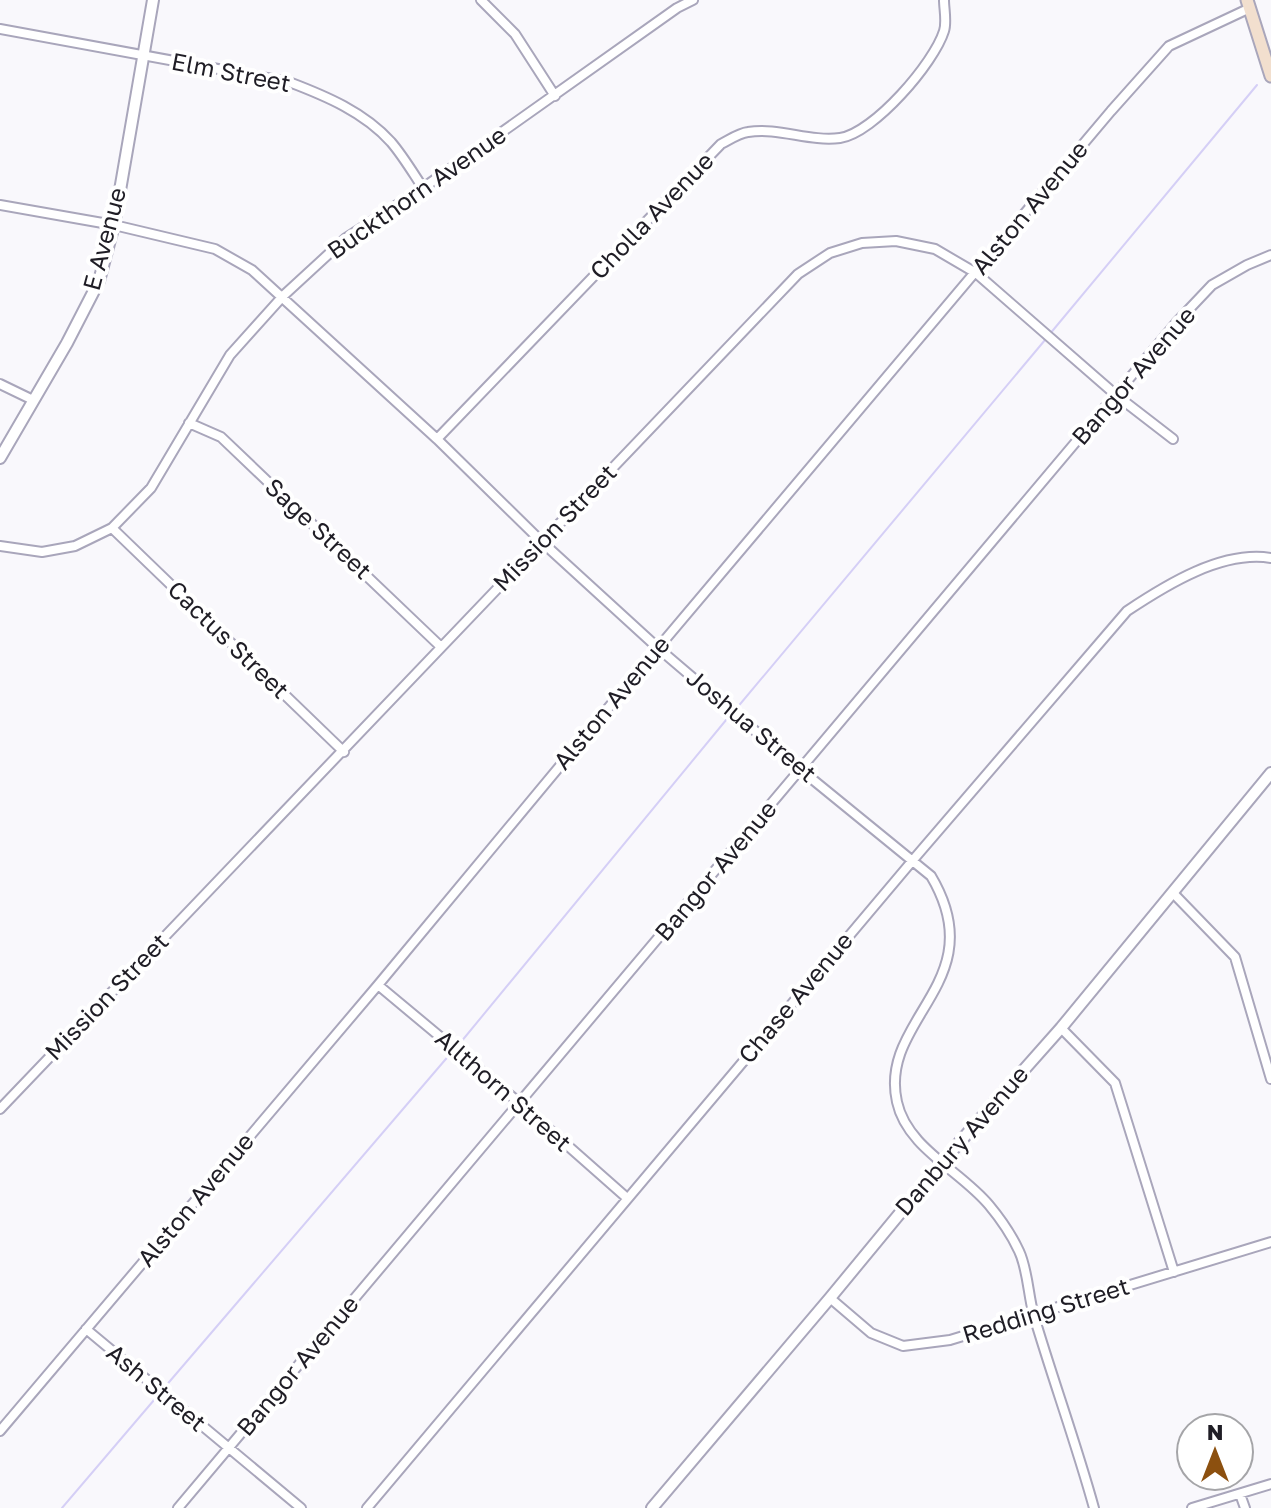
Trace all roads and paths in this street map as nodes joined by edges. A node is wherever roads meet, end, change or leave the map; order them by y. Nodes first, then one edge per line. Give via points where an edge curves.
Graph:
1 (153, 0) edge
2 (481, 0) edge
3 (693, 0) edge
4 (944, 0) edge
5 (674, 4) edge
6 (1248, 4) edge
7 (0, 29) edge
8 (143, 55) junction
9 (1271, 76) edge
10 (555, 96) junction
11 (423, 188) junction
12 (0, 205) edge
13 (114, 225) junction
14 (1271, 255) edge
15 (976, 273) junction
16 (283, 296) junction
17 (0, 384) edge
18 (1116, 395) junction
19 (33, 400) junction
20 (189, 423) junction
21 (437, 439) junction
22 (1173, 439) dead end
23 (0, 458) edge
24 (112, 528) junction
25 (542, 542) junction
26 (0, 546) edge
27 (1271, 558) edge
28 (440, 646) junction
29 (658, 648) junction
30 (344, 752) junction
31 (801, 770) junction
32 (1271, 773) edge
33 (913, 860) junction
34 (1173, 893) junction
35 (378, 985) junction
36 (1061, 1028) junction
37 (1271, 1079) edge
38 (519, 1105) junction
39 (0, 1109) edge
40 (943, 1161) junction
41 (627, 1198) junction
42 (1271, 1242) edge
43 (1174, 1272) junction
44 (830, 1298) junction
45 (1034, 1315) junction
46 (86, 1329) junction
47 (0, 1431) edge
48 (228, 1448) junction
49 (1271, 1484) edge
50 (1240, 1494) junction
51 (178, 1508) edge
52 (301, 1508) edge
53 (367, 1508) edge
54 (652, 1508) edge
55 (1094, 1508) edge
56 (1192, 1508) edge
57 (1245, 1508) edge

1 - 8 street, E Avenue
2 - 10 street via 515,34
3 - 5 street, Buckthorn Avenue
4 - 21 street, Cholla Avenue via 945,29 923,70 869,125 842,138 745,132 721,144
5 - 10 street, Buckthorn Avenue
6 - 9 main road
6 - 15 street, Alston Avenue via 1169,46
7 - 8 street, Elm Street
8 - 11 street, Elm Street via 289,82 323,95 357,113 391,142
8 - 13 street, E Avenue
10 - 11 street, Buckthorn Avenue
11 - 16 street, Buckthorn Avenue via 346,238
12 - 13 street, Joshua Street
13 - 16 street, Joshua Street via 215,249
13 - 19 street, E Avenue via 99,281
14 - 18 street, Bangor Avenue via 1212,285
15 - 18 street, Mission Street
15 - 25 street, Mission Street via 935,249 896,241 862,243 830,253 798,274
15 - 29 street, Alston Avenue
16 - 20 street, Buckthorn Avenue via 230,355
16 - 21 street, Joshua Street
17 - 19 street
18 - 22 street, Mission Street
18 - 31 street, Bangor Avenue
19 - 23 street, E Avenue
20 - 24 street, Buckthorn Avenue via 151,488
20 - 28 street, Sage Street via 221,437
21 - 25 street, Joshua Street
24 - 26 street, Buckthorn Avenue via 75,546 42,552
24 - 30 street, Cactus Street
25 - 28 street, Mission Street
25 - 29 street, Joshua Street
27 - 33 street, Chase Avenue via 1218,563 1170,582 1127,611
28 - 30 street, Mission Street
29 - 31 street, Joshua Street
29 - 35 street, Alston Avenue
30 - 39 street, Mission Street
31 - 33 street, Joshua Street
31 - 38 street, Bangor Avenue
32 - 34 street, Danbury Avenue
33 - 40 street, Joshua Street via 943,896 950,935 939,984 900,1051 894,1088 903,1122
33 - 41 street, Chase Avenue
34 - 36 street, Danbury Avenue
34 - 37 street via 1235,957
35 - 38 street, Allthorn Street
35 - 46 street, Alston Avenue
36 - 40 street, Danbury Avenue
36 - 43 street via 1115,1083
38 - 41 street, Allthorn Street
38 - 48 street, Bangor Avenue
40 - 44 street, Danbury Avenue
40 - 45 street, Joshua Street via 989,1205 1019,1252
41 - 53 street, Chase Avenue
42 - 43 street, Redding Street
43 - 45 street, Redding Street
44 - 45 street, Redding Street via 871,1333 903,1346 950,1340
44 - 54 street, Danbury Avenue
45 - 55 street, Joshua Street
46 - 47 street, Alston Avenue
46 - 48 street, Ash Street
48 - 51 street, Bangor Avenue
48 - 52 street, Ash Street
49 - 50 street
50 - 56 street
50 - 57 street

